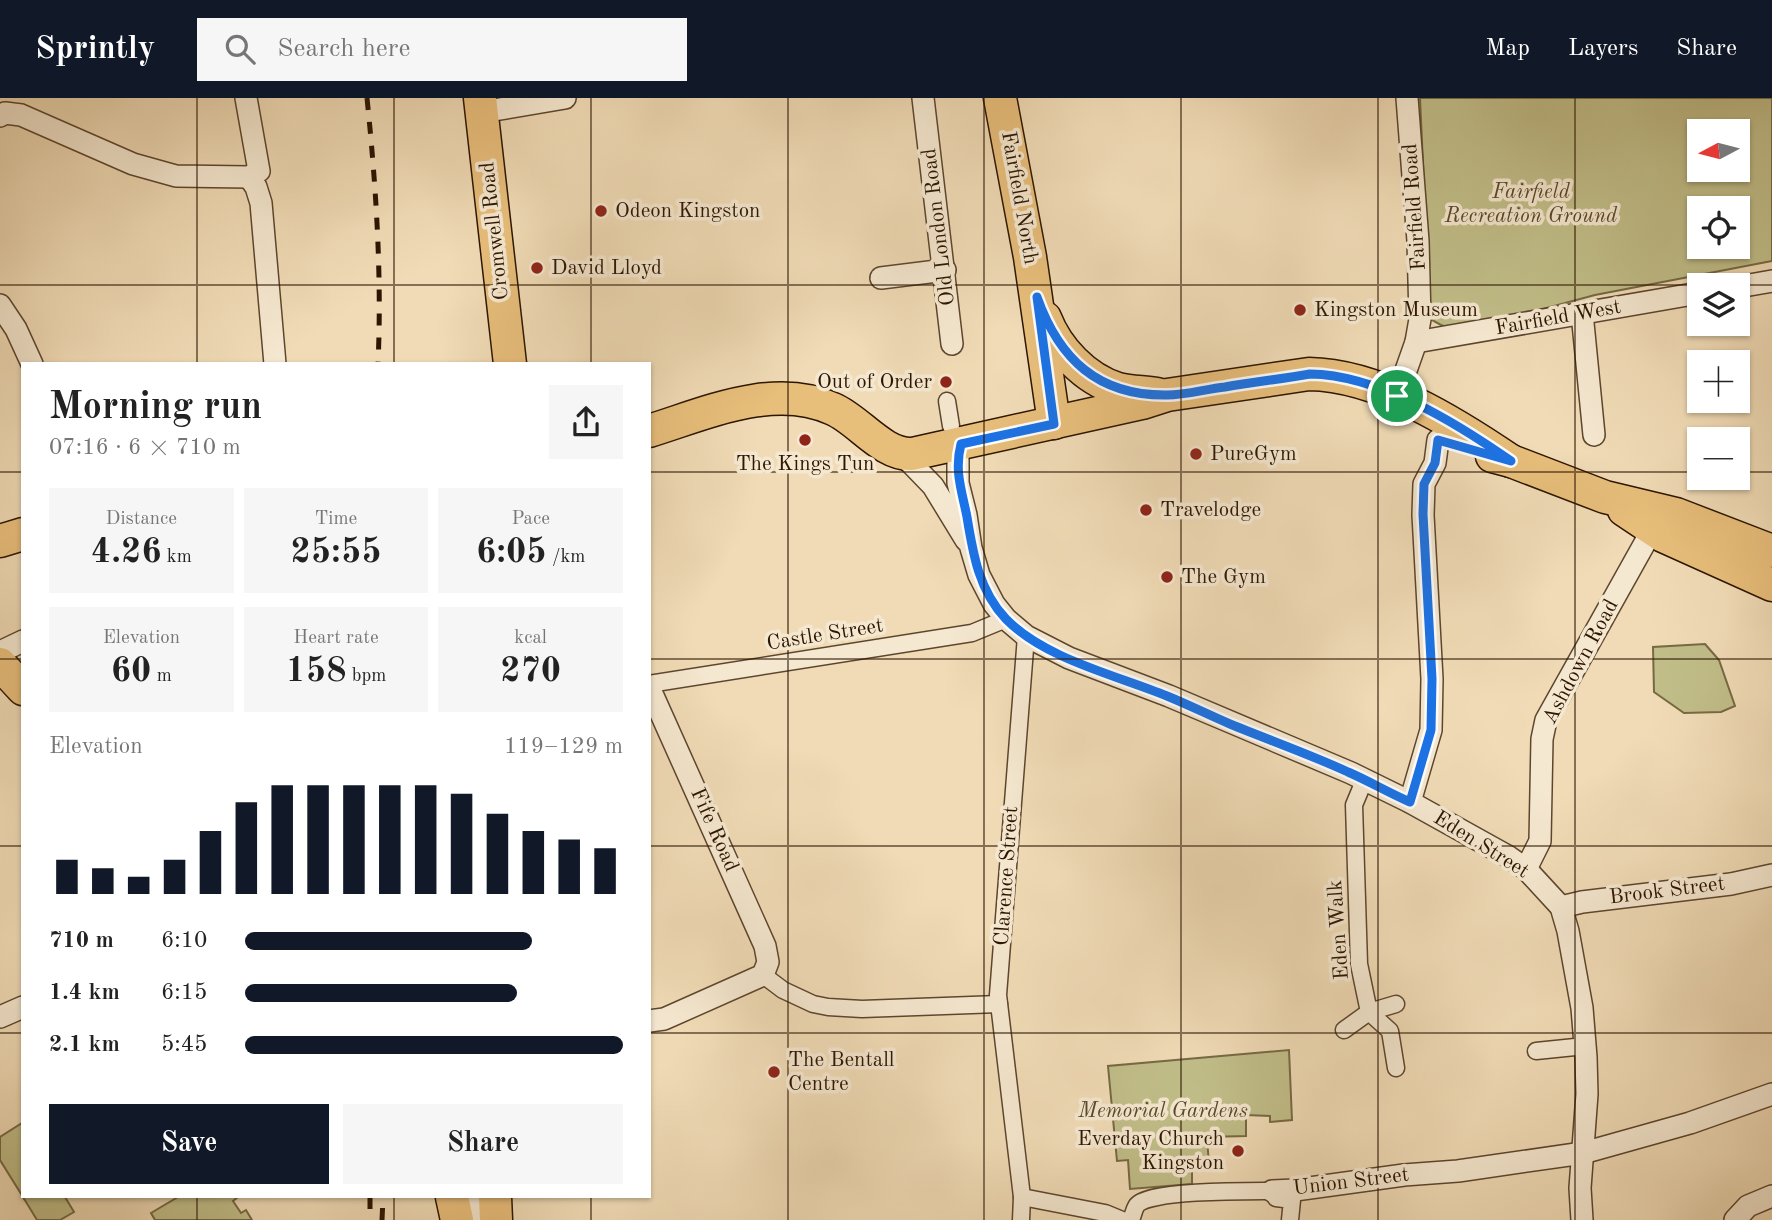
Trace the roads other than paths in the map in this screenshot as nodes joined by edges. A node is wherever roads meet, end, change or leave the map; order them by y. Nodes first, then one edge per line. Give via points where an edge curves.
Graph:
1 (246, 98) edge
2 (565, 98) edge
3 (923, 98) edge
4 (1000, 98) edge
5 (1407, 98) edge
6 (481, 105) edge
7 (5, 109) edge
8 (249, 177) junction
9 (945, 270) junction
10 (881, 278) dead end
11 (1772, 281) edge
12 (1750, 285) edge
13 (1687, 295) edge
14 (1037, 297) junction
15 (0, 305) edge
16 (1582, 313) junction
17 (1416, 342) junction
18 (954, 350) dead end
19 (31, 362) edge
20 (275, 362) edge
21 (510, 362) edge
22 (1279, 380) junction
23 (1167, 395) junction
24 (1397, 396) junction
25 (947, 401) dead end
26 (1054, 424) junction
27 (651, 430) edge
28 (956, 435) junction
29 (1594, 435) dead end
30 (1438, 440) junction
31 (902, 454) junction
32 (1511, 461) junction
33 (1649, 527) junction
34 (21, 535) edge
35 (0, 541) edge
36 (971, 548) junction
37 (1772, 551) edge
38 (1772, 585) edge
39 (1006, 619) junction
40 (1026, 636) junction
41 (8, 648) edge
42 (21, 684) edge
43 (651, 686) edge
44 (651, 690) edge
45 (1364, 781) junction
46 (1410, 802) junction
47 (1526, 869) junction
48 (1772, 875) edge
49 (1561, 907) junction
50 (762, 975) junction
51 (999, 1004) junction
52 (1396, 1004) dead end
53 (21, 1008) edge
54 (1369, 1012) junction
55 (0, 1017) edge
56 (651, 1021) edge
57 (1344, 1030) dead end
58 (1585, 1045) junction
59 (1536, 1051) dead end
60 (1396, 1068) dead end
61 (1772, 1094) edge
62 (1583, 1153) junction
63 (1272, 1191) junction
64 (1772, 1196) edge
65 (1022, 1197) junction
66 (452, 1198) edge
67 (477, 1198) edge
68 (495, 1198) edge
69 (457, 1220) edge
70 (473, 1220) edge
71 (496, 1220) edge
72 (1021, 1220) edge
73 (1122, 1220) edge
74 (1131, 1220) edge
75 (1290, 1220) edge
76 (1582, 1220) edge
77 (1735, 1220) edge

1 - 8 street via 259,171
2 - 6 street
3 - 9 street, Old London Road
4 - 14 main road, Fairfield North
5 - 17 street, Fairfield Road via 1418,241 1420,319
6 - 21 main road, Cromwell Road
7 - 8 street via 133,164 176,176
8 - 20 street via 261,203
9 - 10 street
9 - 18 street, Old London Road
11 - 12 street
13 - 16 street, Fairfield West
14 - 23 main road via 1061,347 1096,379 1119,389
14 - 26 main road, Fairfield North
15 - 19 street
16 - 17 street, Fairfield West
16 - 29 street
17 - 24 street, Fairfield Road
22 - 23 main road
22 - 24 main road via 1324,374
22 - 30 main road via 1358,403
23 - 26 main road
24 - 32 main road via 1464,429
25 - 28 street
26 - 28 main road
27 - 31 main road via 743,403 799,397 834,409
28 - 31 main road
28 - 36 street via 958,483
30 - 32 main road
30 - 46 street via 1435,463 1424,484 1423,521 1431,730
31 - 36 street via 933,486
32 - 33 main road via 1605,497
33 - 37 main road via 1676,514
33 - 38 main road
33 - 47 street, Ashdown Road via 1546,720 1540,841
34 - 35 main road
36 - 39 street via 987,592
39 - 40 street
39 - 43 street, Castle Street via 972,633
40 - 45 street, Eden Street
40 - 51 street, Clarence Street
41 - 42 main road
44 - 50 street, Fife Road via 765,946 768,962
45 - 46 street, Eden Street
45 - 54 street, Eden Walk via 1354,804 1359,964
46 - 47 street, Eden Street
47 - 49 street, Eden Street
48 - 49 street, Brook Street
49 - 58 street, Eden Street
50 - 51 street via 783,990 828,1007
50 - 56 street
51 - 65 street, Clarence Street
52 - 54 street
53 - 55 street
54 - 57 street
54 - 60 street, Eden Walk via 1390,1031
58 - 59 street
58 - 62 street, Eden Street
61 - 62 street, Union Street
62 - 63 street, Union Street
62 - 76 street, Eden Street
63 - 74 street, Union Street via 1149,1198 1138,1204
63 - 75 street via 1276,1198 1292,1200
64 - 77 street via 1748,1206
65 - 72 street, Clarence Street
65 - 73 street
66 - 69 main road
67 - 70 street
68 - 71 main road

